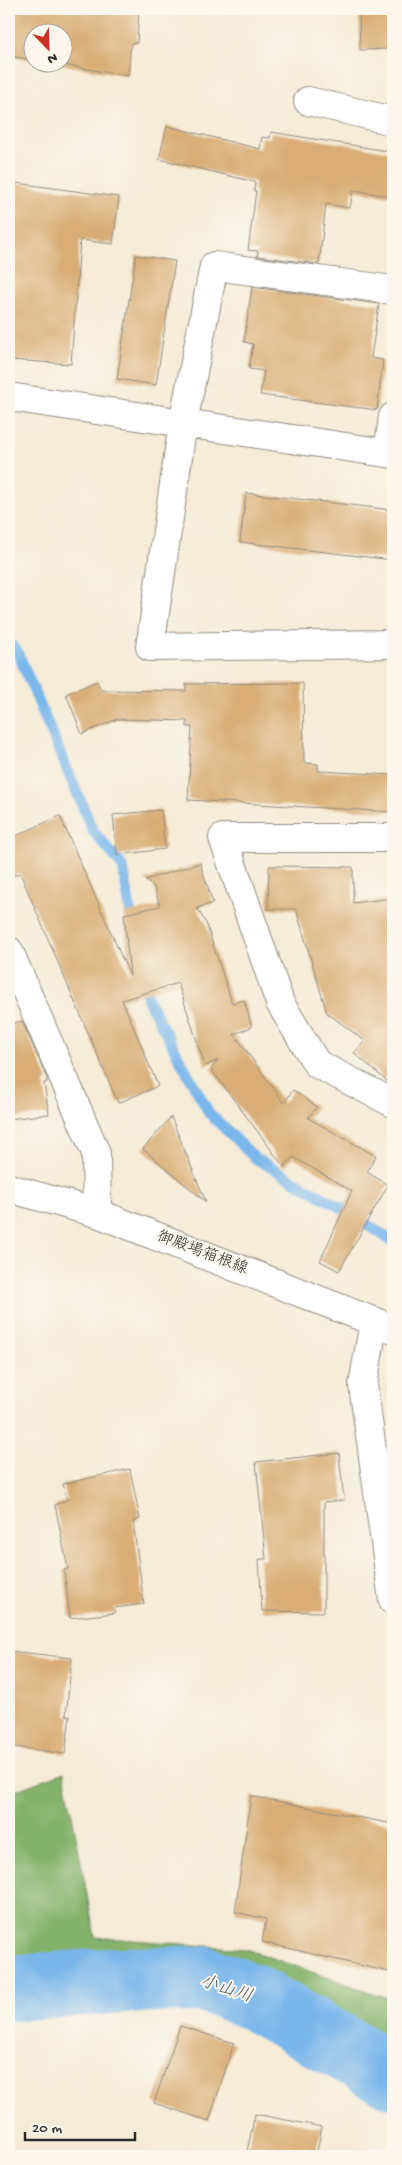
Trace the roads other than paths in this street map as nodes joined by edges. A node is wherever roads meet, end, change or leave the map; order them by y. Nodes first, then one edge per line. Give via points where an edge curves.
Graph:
1 (308, 101) dead end
2 (393, 121) edge
3 (393, 290) edge
4 (9, 397) edge
5 (393, 417) edge
6 (183, 423) junction
7 (390, 453) edge
8 (393, 644) edge
9 (393, 838) edge
10 (9, 951) edge
11 (393, 1104) edge
12 (9, 1188) edge
13 (97, 1213) junction
14 (384, 1325) edge
15 (393, 1600) edge

1 - 2 street
3 - 6 street via 214,266
4 - 6 street
5 - 7 street
6 - 7 street
6 - 8 street via 150,647
9 - 11 street via 223,838 280,1003 317,1064
10 - 13 street via 96,1153
12 - 13 street, 御殿場箱根線
13 - 14 street, 御殿場箱根線
14 - 15 street via 363,1385

